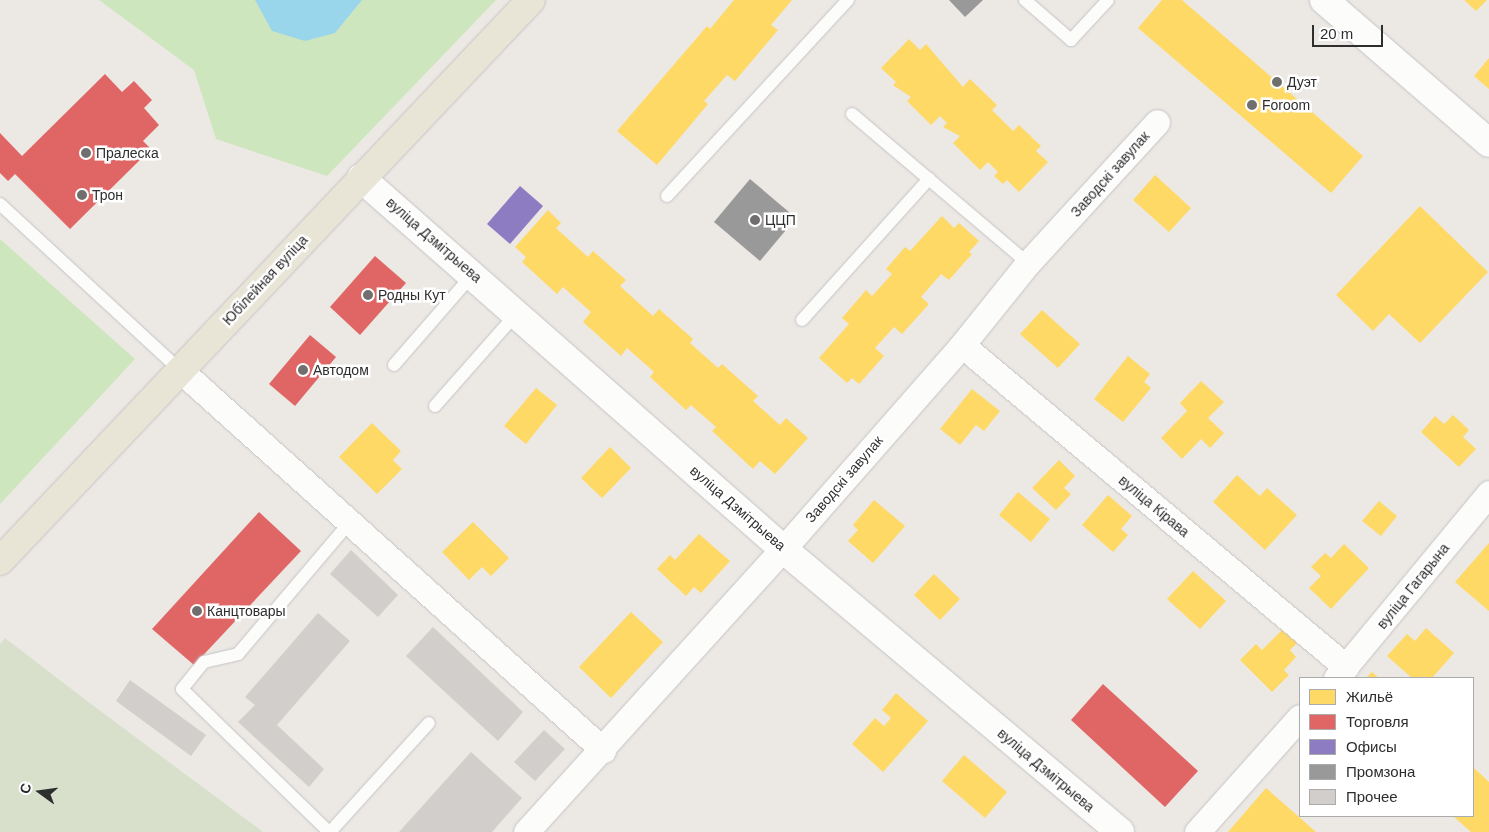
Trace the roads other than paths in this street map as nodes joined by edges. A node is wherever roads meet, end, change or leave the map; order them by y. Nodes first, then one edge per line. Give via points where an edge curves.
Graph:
1 (532, 0) edge
2 (848, 0) edge
3 (1025, 0) edge
4 (1108, 0) edge
5 (1324, 0) edge
6 (852, 114) dead end
7 (1157, 122) dead end
8 (1489, 143) edge
9 (361, 178) junction
10 (928, 178) junction
11 (667, 196) dead end
12 (0, 204) edge
13 (1028, 263) junction
14 (473, 274) junction
15 (517, 313) junction
16 (802, 320) dead end
17 (962, 345) junction
18 (394, 365) dead end
19 (180, 370) junction
20 (435, 406) dead end
21 (1489, 493) edge
22 (350, 522) junction
23 (783, 548) junction
24 (0, 560) edge
25 (1341, 672) edge
26 (1299, 719) edge
27 (430, 723) dead end
28 (603, 750) junction
29 (330, 832) edge
30 (526, 832) edge
31 (1120, 832) edge
32 (1197, 832) edge

1 - 9 main road, Юбілейная вуліца
2 - 11 lane
3 - 4 lane via 1071,40
5 - 8 street
6 - 10 lane
7 - 13 street, Заводскі завулак
9 - 14 street, вуліца Дзмітрыева
9 - 19 main road, Юбілейная вуліца
10 - 13 lane
10 - 16 lane
12 - 19 lane
13 - 17 street, Заводскі завулак
14 - 15 street, вуліца Дзмітрыева
14 - 18 lane
15 - 20 lane
15 - 23 street, вуліца Дзмітрыева
17 - 23 street, Заводскі завулак
17 - 25 street, вуліца Кірава
19 - 22 street
19 - 24 main road, Юбілейная вуліца
21 - 25 street, вуліца Гагарына
22 - 28 street
22 - 29 lane via 238,654 204,662 182,689
23 - 28 street, Заводскі завулак
23 - 31 street, вуліца Дзмітрыева
26 - 32 street
27 - 29 lane
28 - 30 street, Заводскі завулак

